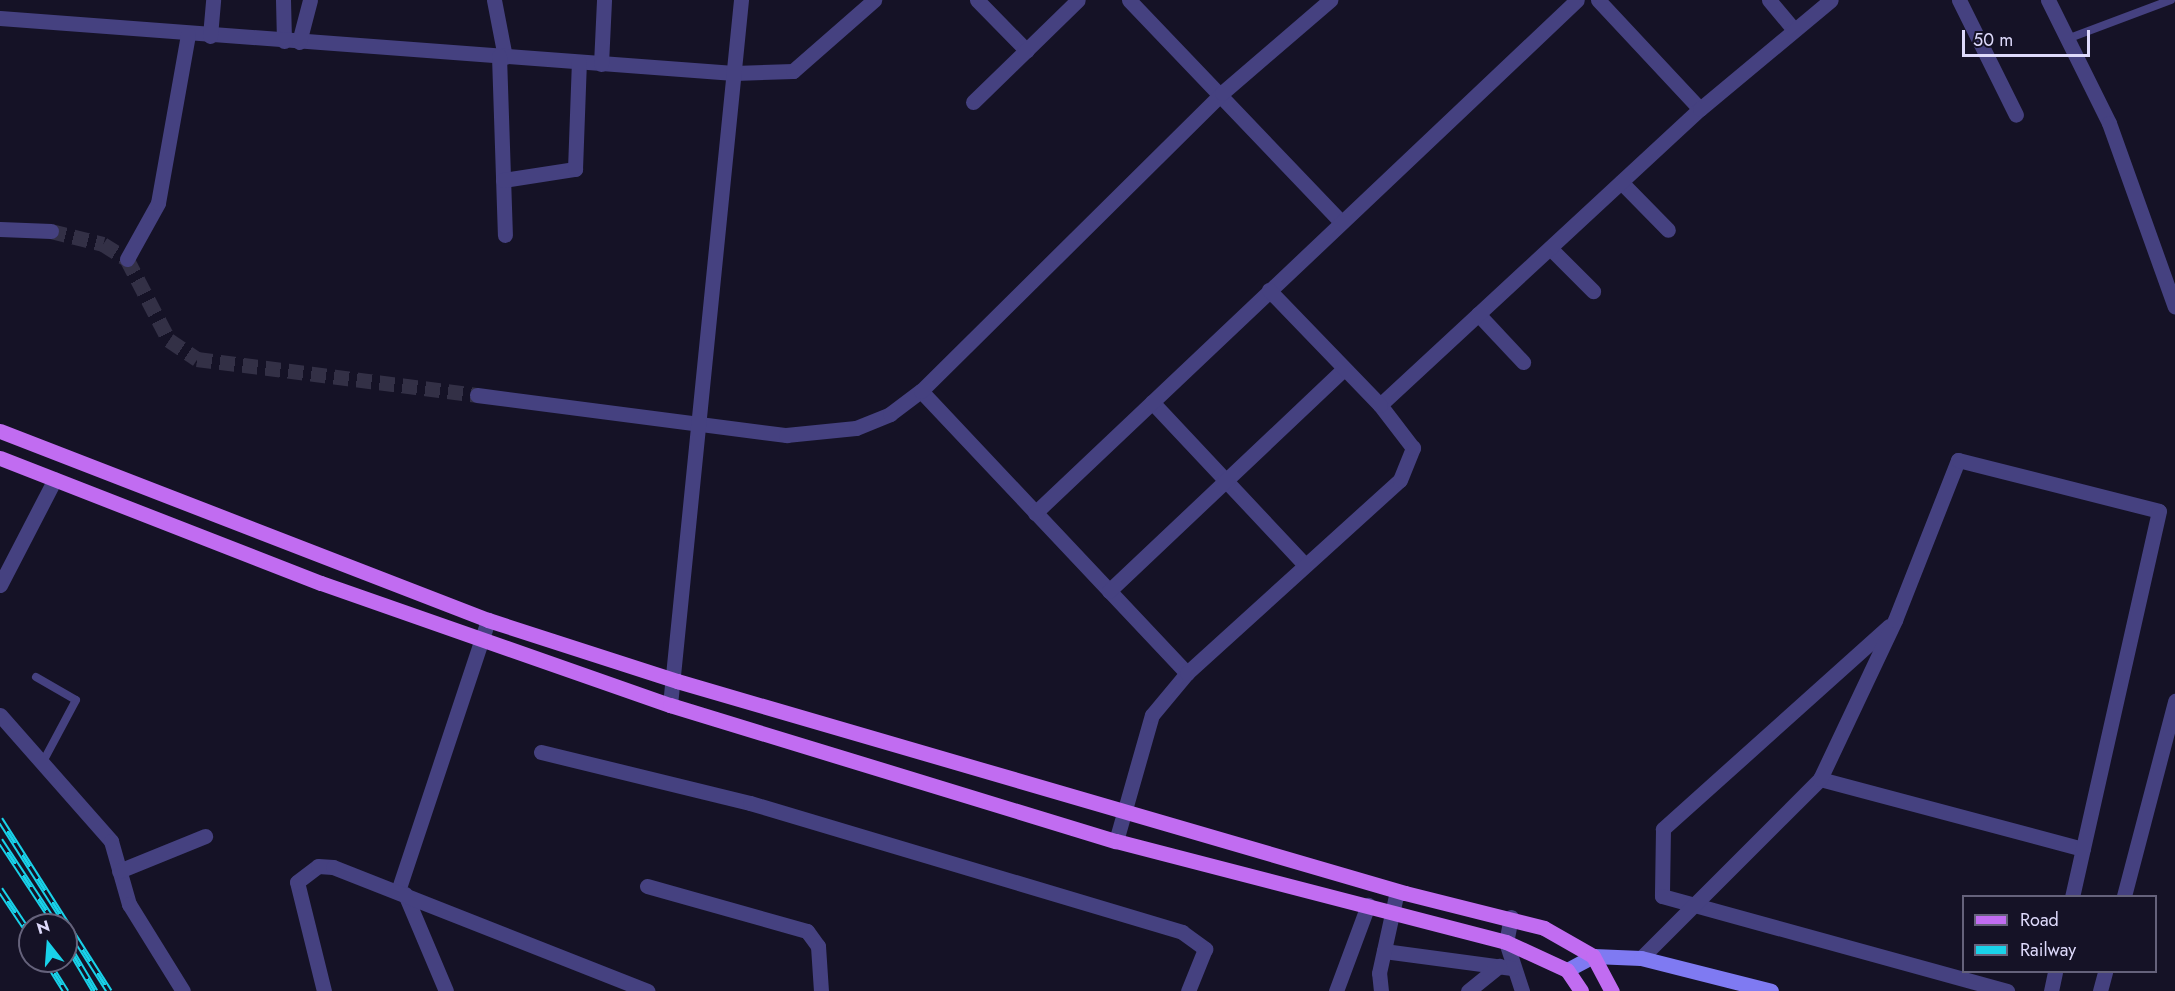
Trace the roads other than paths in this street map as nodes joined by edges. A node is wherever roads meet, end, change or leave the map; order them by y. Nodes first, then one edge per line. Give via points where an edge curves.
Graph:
1 (213, 0) edge
2 (283, 0) edge
3 (309, 0) edge
4 (494, 0) edge
5 (604, 0) edge
6 (741, 0) edge
7 (874, 0) edge
8 (977, 0) edge
9 (1078, 0) edge
10 (1130, 0) edge
11 (1330, 0) edge
12 (1577, 0) edge
13 (1598, 0) edge
14 (1768, 0) edge
15 (1831, 0) edge
16 (1959, 0) edge
17 (2048, 0) edge
18 (2171, 0) edge
19 (0, 18) edge
20 (1793, 29) junction
21 (188, 35) junction
22 (210, 36) junction
23 (2067, 39) junction
24 (291, 42) junction
25 (1027, 51) junction
26 (502, 56) junction
27 (579, 62) junction
28 (601, 64) junction
29 (734, 73) junction
30 (1222, 93) junction
31 (973, 102) dead end
32 (1700, 109) junction
33 (2016, 115) dead end
34 (503, 180) junction
35 (1621, 182) junction
36 (1341, 222) junction
37 (0, 229) edge
38 (1668, 230) dead end
39 (51, 231) tunnel mouth
40 (506, 235) dead end
41 (1550, 248) junction
42 (127, 259) dead end
43 (1269, 290) junction
44 (1593, 291) dead end
45 (2175, 307) edge
46 (1478, 314) junction
47 (1523, 362) dead end
48 (1344, 369) junction
49 (921, 391) junction
50 (477, 395) tunnel mouth
51 (1152, 402) junction
52 (1380, 405) junction
53 (701, 423) junction
54 (0, 431) edge
55 (0, 458) edge
56 (55, 479) junction
57 (1226, 481) junction
58 (1035, 513) junction
59 (1304, 564) junction
60 (0, 585) edge
61 (1109, 591) junction
62 (488, 620) junction
63 (1895, 620) junction
64 (481, 640) junction
65 (1187, 673) junction
66 (36, 677) dead end
67 (676, 681) junction
68 (2175, 701) edge
69 (670, 705) junction
70 (0, 715) edge
71 (540, 752) dead end
72 (44, 760) junction
73 (1820, 779) junction
74 (1124, 812) junction
75 (205, 836) dead end
76 (1116, 841) junction
77 (2083, 849) junction
78 (119, 871) junction
79 (647, 886) dead end
80 (1397, 891) junction
81 (402, 893) junction
82 (2072, 895) edge
83 (2125, 895) edge
84 (1696, 902) junction
85 (1368, 905) junction
86 (1392, 911) junction
87 (1511, 917) junction
88 (1506, 942) junction
89 (1384, 951) junction
90 (1593, 956) junction
91 (1641, 958) junction
92 (1505, 967) junction
93 (1567, 970) junction
94 (2055, 973) edge
95 (2105, 973) edge
96 (1752, 989) edge
97 (183, 991) edge
98 (324, 991) edge
99 (446, 991) edge
100 (647, 991) edge
101 (821, 991) edge
102 (1188, 991) edge
103 (1336, 991) edge
104 (1381, 991) edge
105 (1467, 991) edge
106 (1522, 991) edge
107 (1581, 991) edge
108 (1612, 991) edge
109 (1771, 991) edge
110 (2007, 991) edge
111 (2051, 991) edge
112 (2100, 991) edge

1 - 22 street
2 - 24 street
3 - 24 street
4 - 26 street
5 - 28 street
6 - 29 street
7 - 29 street via 793,71
8 - 25 street
9 - 25 street
10 - 30 street
11 - 30 street
12 - 36 street
13 - 32 street
14 - 20 street
15 - 20 street
16 - 33 street
17 - 23 street
18 - 23 lane
19 - 21 street
20 - 32 street
21 - 22 street
21 - 42 street via 158,203
22 - 24 street
23 - 45 street via 2109,123
24 - 26 street
25 - 31 street
26 - 27 street
26 - 34 street
27 - 28 street
27 - 34 street via 575,169
28 - 29 street
29 - 53 street
30 - 36 street
30 - 49 street
32 - 35 street
34 - 40 street
35 - 38 street
35 - 41 street
36 - 43 street
37 - 39 street
41 - 44 street
41 - 46 street
43 - 48 street
43 - 51 street
46 - 47 street
46 - 52 street
48 - 52 street
48 - 57 street
49 - 53 street via 890,414 856,428 786,435
49 - 58 street
50 - 53 street
51 - 57 street
51 - 58 street
52 - 59 street via 1413,448 1400,480
53 - 67 street
54 - 62 main road
55 - 56 main road
56 - 60 street
56 - 64 main road
57 - 59 street
57 - 61 street
58 - 61 street
59 - 65 street
61 - 65 street
62 - 64 street
62 - 67 main road
63 - 73 street
63 - 77 street via 1958,460 2159,511
63 - 84 street via 1663,829 1662,896
64 - 69 main road
64 - 81 street
65 - 74 street via 1152,715
66 - 72 lane via 76,700
67 - 69 street
67 - 74 main road
68 - 83 street
69 - 76 main road
70 - 72 street
71 - 102 street via 750,803 1182,932 1205,949
72 - 78 street via 111,841
73 - 77 street
73 - 84 street
74 - 76 street
74 - 80 main road
75 - 78 street
76 - 85 main road
77 - 82 street
78 - 97 street via 129,904
79 - 101 street via 807,931 818,946
80 - 86 street
80 - 87 main road
81 - 98 street via 333,867 318,866 297,882
81 - 99 street
81 - 100 street
84 - 91 street
84 - 110 street
85 - 86 main road
85 - 103 street
86 - 88 main road
86 - 89 street
87 - 88 street
87 - 90 main road via 1544,928
88 - 92 street
88 - 93 main road
89 - 92 street
89 - 104 street
90 - 91 street
90 - 93 street
90 - 108 main road
91 - 96 street
92 - 105 street
92 - 106 street
93 - 107 main road
94 - 111 street
95 - 112 street
96 - 109 street

